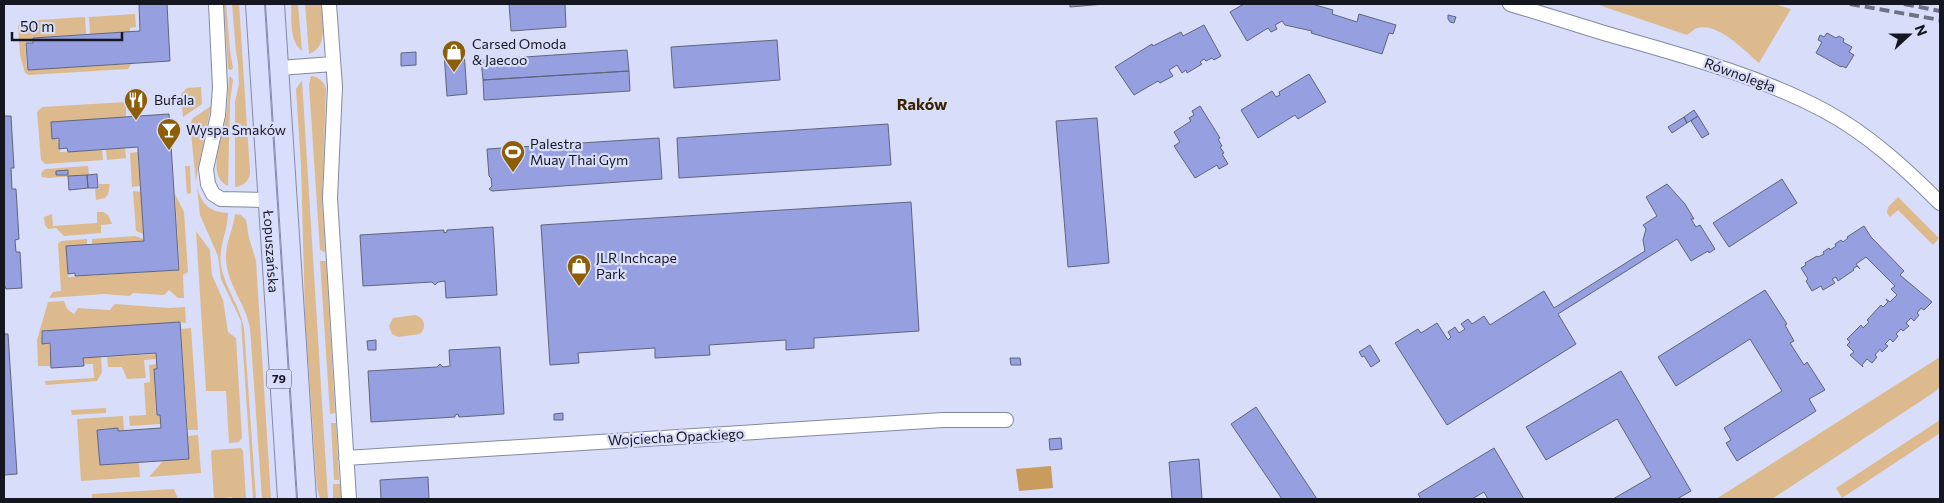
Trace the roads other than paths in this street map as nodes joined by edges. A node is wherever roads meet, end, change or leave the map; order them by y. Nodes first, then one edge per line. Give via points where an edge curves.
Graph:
1 (216, 4) edge
2 (255, 4) edge
3 (275, 4) edge
4 (329, 4) edge
5 (1510, 4) edge
6 (333, 64) junction
7 (279, 68) junction
8 (268, 200) junction
9 (1940, 203) edge
10 (1006, 420) dead end
11 (346, 458) junction
12 (287, 499) edge
13 (307, 499) edge
14 (349, 499) edge

1 - 8 street via 220,93 206,169 208,184 213,194 221,199
2 - 8 main road, Łopuszańska / 79
3 - 7 main road, Łopuszańska / 79
4 - 6 street
5 - 9 street, Równoległa via 1709,62 1777,88 1855,130 1908,172
6 - 7 street
6 - 11 street via 330,198
7 - 13 main road, Łopuszańska / 79
8 - 12 main road, Łopuszańska / 79
10 - 11 street, Wojciecha Opackiego via 943,420
11 - 14 street

